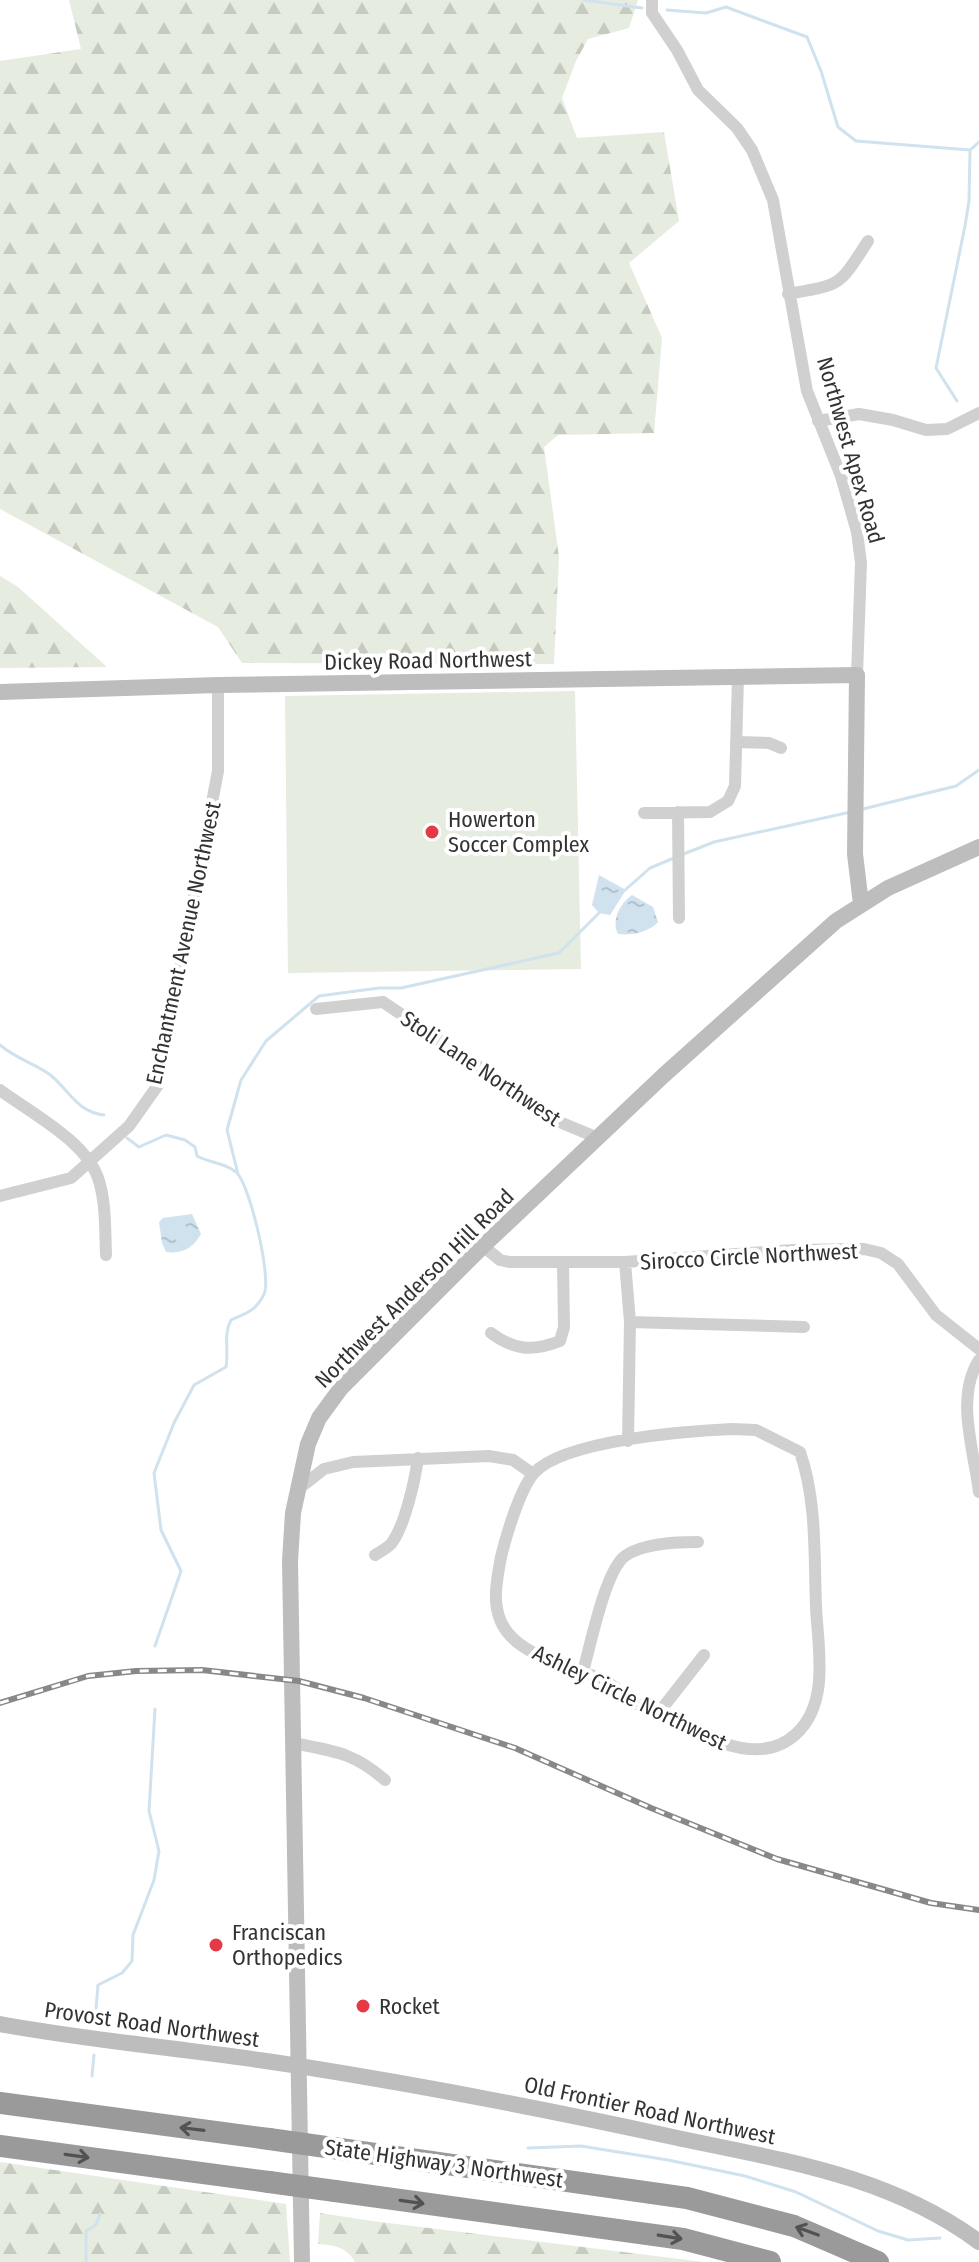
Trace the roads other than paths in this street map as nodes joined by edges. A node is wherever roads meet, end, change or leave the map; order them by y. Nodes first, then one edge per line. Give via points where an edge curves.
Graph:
1 (652, 0) edge
2 (868, 241) dead end
3 (788, 294) junction
4 (979, 413) edge
5 (818, 421) junction
6 (857, 675) junction
7 (738, 677) junction
8 (218, 685) junction
9 (0, 692) edge
10 (736, 742) junction
11 (781, 748) dead end
12 (678, 812) junction
13 (644, 813) dead end
14 (979, 847) edge
15 (861, 904) junction
16 (679, 918) dead end
17 (316, 1009) dead end
18 (0, 1090) edge
19 (598, 1138) junction
20 (90, 1161) junction
21 (0, 1196) edge
22 (483, 1246) junction
23 (106, 1255) dead end
24 (625, 1262) junction
25 (563, 1263) junction
26 (630, 1322) junction
27 (804, 1327) dead end
28 (491, 1333) dead end
29 (979, 1349) edge
30 (979, 1360) edge
31 (628, 1441) junction
32 (418, 1458) junction
33 (533, 1474) junction
34 (297, 1490) junction
35 (979, 1492) edge
36 (698, 1542) dead end
37 (375, 1555) dead end
38 (704, 1655) dead end
39 (583, 1671) junction
40 (657, 1715) junction
41 (293, 1743) junction
42 (385, 1780) dead end
43 (0, 2024) edge
44 (298, 2065) junction
45 (0, 2103) edge
46 (0, 2146) edge
47 (979, 2242) edge
48 (302, 2262) edge
49 (770, 2262) edge
50 (878, 2262) edge

1 - 3 street, Northwest Apex Road via 652,13 698,90 752,150 773,200
2 - 3 street via 841,281
3 - 5 street, Northwest Apex Road
4 - 5 street via 947,429 926,430 859,414
5 - 6 street, Northwest Apex Road via 857,532
6 - 7 street, Dickey Road Northwest
6 - 15 street, Northwest Apex Road via 855,854
7 - 8 street, Dickey Road Northwest
7 - 10 street
8 - 9 street, Dickey Road Northwest
8 - 20 street, Enchantment Avenue Northwest via 218,771 158,1085 129,1126
10 - 11 street
10 - 12 street via 735,786 728,801 710,812
12 - 13 street
12 - 16 street
14 - 15 street, Northwest Anderson Hill Road
15 - 19 street, Northwest Anderson Hill Road
17 - 19 street, Stoli Lane Northwest via 383,1002 562,1123
18 - 20 street
19 - 22 street, Northwest Anderson Hill Road
20 - 21 street, Enchantment Avenue Northwest via 71,1178
20 - 23 street via 104,1207
22 - 25 street, Sirocco Circle Northwest via 509,1262
22 - 34 street, Northwest Anderson Hill Road via 333,1397 310,1436
24 - 25 street, Sirocco Circle Northwest
24 - 26 street
24 - 29 street, Sirocco Circle Northwest via 793,1250 881,1253 898,1264 936,1315
25 - 28 street via 560,1341 510,1346
26 - 27 street
26 - 31 street
30 - 35 street via 966,1398
31 - 33 street, Ashley Circle Northwest via 553,1459
31 - 40 street, Ashley Circle Northwest via 684,1431 756,1430 800,1452 811,1495 819,1684 805,1723 772,1747 741,1749
32 - 33 street via 489,1456 513,1460
32 - 34 street via 324,1469
32 - 37 street via 398,1527 390,1545
33 - 39 street, Ashley Circle Northwest via 502,1552 496,1606 508,1634 523,1646
34 - 41 street, Northwest Anderson Hill Road via 290,1548
36 - 39 street via 645,1548 617,1564
38 - 40 street
39 - 40 street, Ashley Circle Northwest
41 - 42 street via 363,1761
41 - 44 street, Northwest Anderson Hill Road
43 - 44 street, Provost Road Northwest
44 - 47 street, Old Frontier Road Northwest via 557,2111 840,2174 904,2197
44 - 48 street, Northwest Anderson Hill Road
50 -> 45 highway, State Highway 3 Northwest, bridge via 786,2224 687,2198
46 -> 49 highway, State Highway 3 Northwest, bridge via 683,2239

